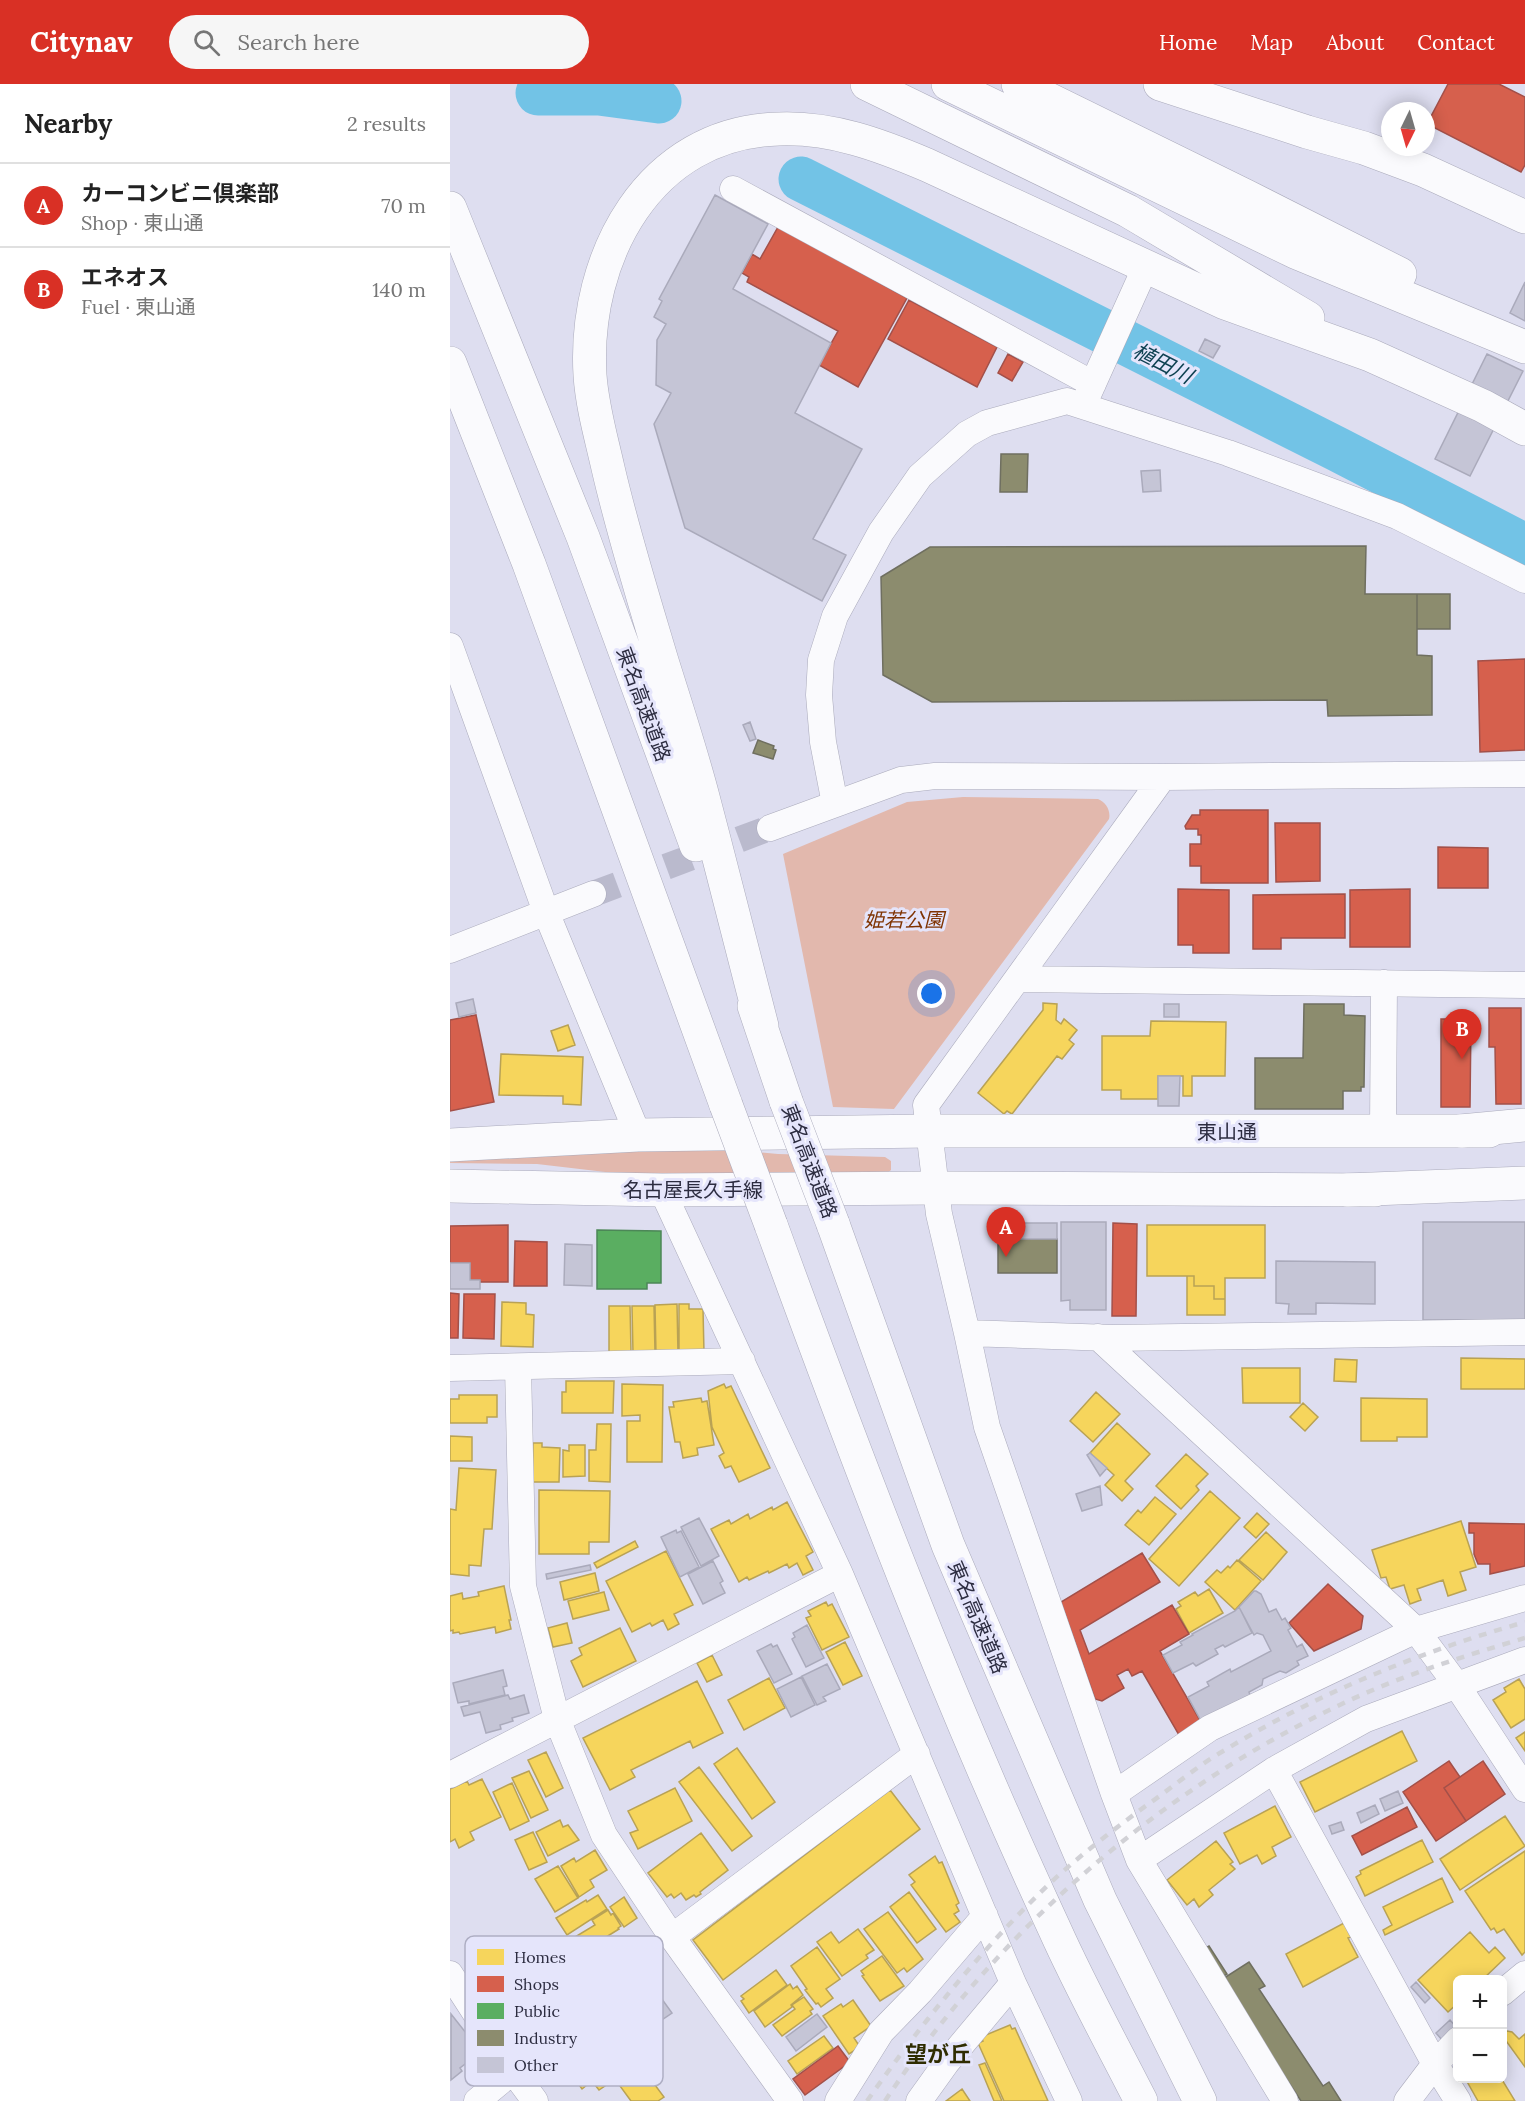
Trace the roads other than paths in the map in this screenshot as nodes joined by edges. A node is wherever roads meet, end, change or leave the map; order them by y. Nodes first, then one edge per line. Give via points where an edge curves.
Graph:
1 (867, 84) edge
2 (948, 84) edge
3 (1018, 84) edge
4 (1160, 84) edge
5 (733, 189) dead end
6 (450, 208) edge
7 (1525, 217) edge
8 (1146, 267) junction
9 (1525, 337) edge
10 (1525, 347) edge
11 (1370, 355) junction
12 (450, 363) edge
13 (1087, 398) junction
14 (1525, 429) edge
15 (1525, 580) edge
16 (453, 661) edge
17 (1525, 774) edge
18 (1163, 777) junction
19 (835, 804) junction
20 (770, 828) tunnel mouth
21 (593, 894) tunnel mouth
22 (546, 912) junction
23 (450, 950) edge
24 (1017, 979) junction
25 (1384, 983) junction
26 (1525, 986) edge
27 (762, 1026) junction
28 (1525, 1125) edge
29 (1383, 1130) junction
30 (929, 1131) junction
31 (1461, 1131) junction
32 (1525, 1131) edge
33 (638, 1134) junction
34 (450, 1145) edge
35 (1525, 1183) edge
36 (450, 1186) edge
37 (936, 1188) junction
38 (662, 1190) junction
39 (1347, 1190) junction
40 (1525, 1191) edge
41 (1525, 1332) edge
42 (967, 1333) junction
43 (1098, 1337) junction
44 (742, 1361) junction
45 (518, 1367) junction
46 (450, 1368) edge
47 (840, 1574) junction
48 (1525, 1598) edge
49 (1416, 1630) junction
50 (1525, 1660) edge
51 (1456, 1684) junction
52 (556, 1719) junction
53 (916, 1754) junction
54 (1274, 1770) junction
55 (450, 1774) edge
56 (1525, 1789) edge
57 (1114, 1794) junction
58 (1139, 1860) junction
59 (985, 1916) junction
60 (672, 1937) junction
61 (450, 1974) edge
62 (1525, 1974) edge
63 (1013, 1983) junction
64 (1507, 1990) edge
65 (465, 1997) edge
66 (1453, 2045) edge
67 (1434, 2064) junction
68 (495, 2086) edge
69 (524, 2086) edge
70 (477, 2101) edge
71 (535, 2101) edge
72 (790, 2101) edge
73 (838, 2101) edge
74 (919, 2101) edge
75 (1069, 2101) edge
76 (1140, 2101) edge
77 (1200, 2101) edge
78 (1285, 2101) edge
79 (1407, 2101) edge
80 (1458, 2101) edge

1 - 11 main road via 1128,211
2 - 10 main road via 1295,252
3 - 9 main road
4 - 7 main road via 1374,151
5 - 13 street
6 - 27 main road, 東名高速道路 via 584,537
8 - 11 main road via 1226,303
8 - 13 street
8 - 27 main road via 885,148 814,130 748,132 716,141 665,172 624,221 601,277 594,310 590,375 594,407 618,512 702,795
11 - 14 main road via 1483,405
12 - 76 main road, bridge via 533,575 903,1580 1055,1932
13 - 15 street via 1397,516
13 - 19 street via 987,423 967,434 920,476 880,532 835,616 820,660 822,730
16 - 22 street
17 - 18 street
18 - 19 street via 935,776 902,780
18 - 24 street
19 - 20 street
21 - 22 street
22 - 23 street
22 - 33 street
24 - 25 street
24 - 30 street via 926,1105
25 - 26 street
25 - 29 street
27 - 77 main road, 東名高速道路, bridge via 957,1567 1100,1900
28 - 31 main road
29 - 30 main road, 東山通
29 - 31 main road, 東山通
30 - 33 main road
30 - 37 street
31 - 32 main road, 東山通
33 - 34 main road
35 - 39 main road
36 - 38 main road, 名古屋長久手線
37 - 38 main road, 名古屋長久手線
37 - 39 main road
37 - 42 street
38 - 44 street
39 - 40 main road
41 - 43 street
42 - 43 street
42 - 57 street via 987,1427
43 - 49 street
44 - 45 street
44 - 47 street
45 - 46 street
45 - 52 street via 523,1586
47 - 52 street
47 - 53 street
48 - 49 street
49 - 51 street
49 - 57 street via 1210,1728
50 - 51 street
51 - 54 street via 1366,1719
51 - 56 street
52 - 55 street
52 - 60 street via 604,1835
53 - 59 street
53 - 60 street
54 - 58 street
54 - 67 street
57 - 58 street
58 - 78 street
59 - 63 street
59 - 73 street via 881,2032
60 - 72 street
61 - 65 street
62 - 64 street
63 - 74 street
63 - 75 street
66 - 67 street
67 - 79 street
67 - 80 street
68 - 70 street
69 - 71 street

